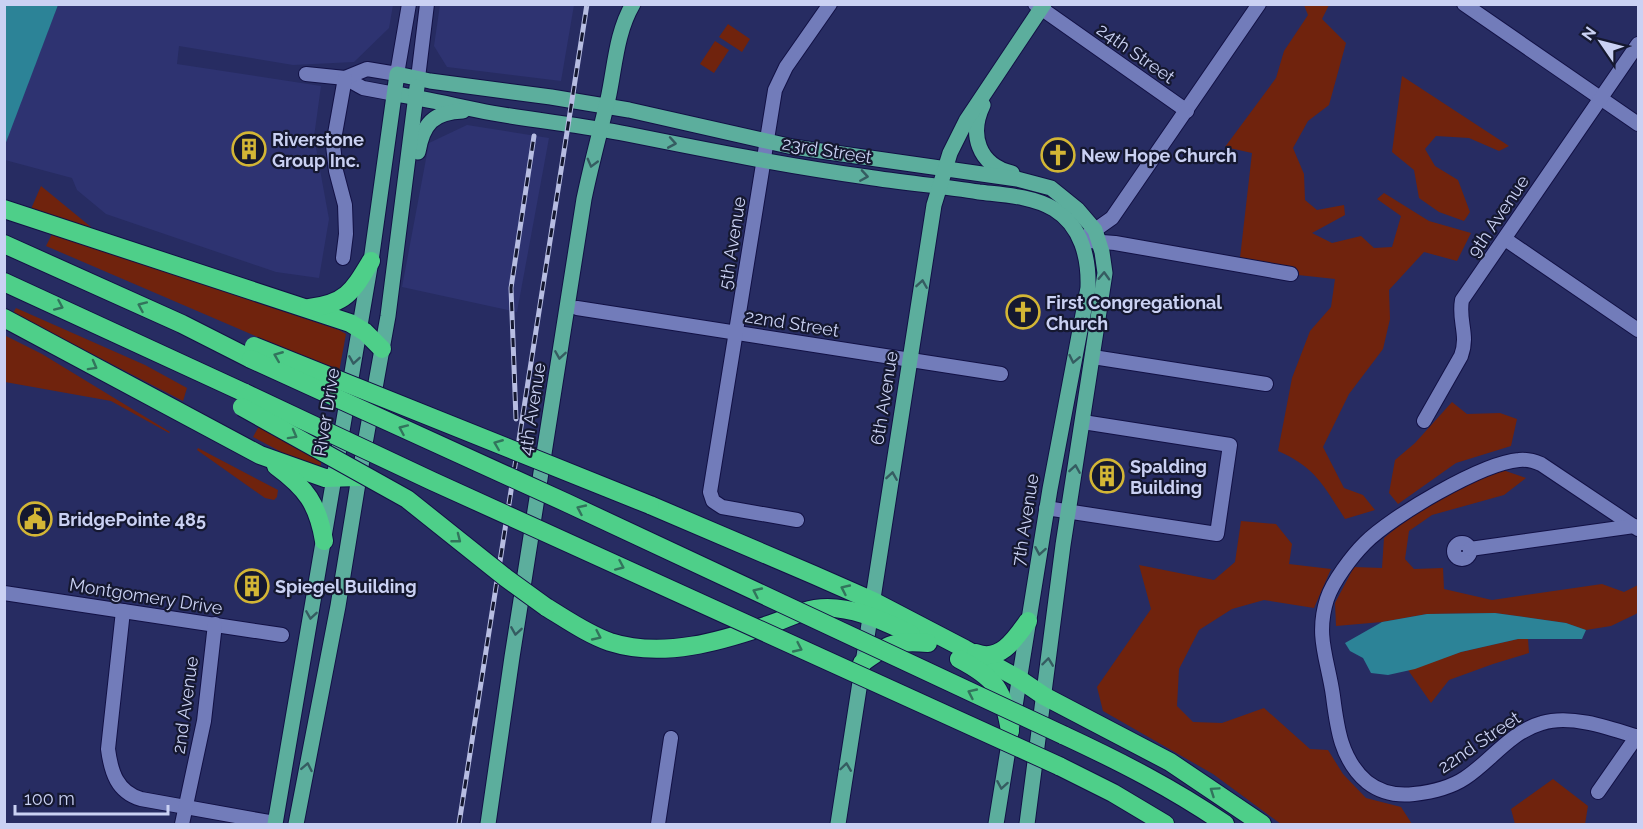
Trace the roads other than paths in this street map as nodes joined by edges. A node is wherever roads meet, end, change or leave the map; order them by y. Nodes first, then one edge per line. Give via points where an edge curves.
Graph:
1 (409, 4) edge
2 (427, 4) edge
3 (633, 4) edge
4 (830, 4) edge
5 (1259, 4) edge
6 (1464, 4) edge
7 (1040, 6) edge
8 (1638, 44) edge
9 (1007, 60) junction
10 (306, 74) dead end
11 (397, 74) junction
12 (345, 78) junction
13 (418, 78) junction
14 (395, 94) junction
15 (416, 97) junction
16 (1601, 99) junction
17 (606, 106) junction
18 (1187, 111) junction
19 (490, 112) junction
20 (1638, 124) edge
21 (601, 130) junction
22 (767, 141) junction
23 (764, 160) junction
24 (945, 168) junction
25 (940, 186) junction
26 (1051, 188) junction
27 (4, 209) edge
28 (1097, 236) junction
29 (1505, 239) junction
30 (1081, 240) junction
31 (397, 244) junction
32 (12, 247) edge
33 (343, 258) dead end
34 (371, 261) junction
35 (1291, 274) dead end
36 (5, 283) edge
37 (305, 308) junction
38 (577, 308) dead end
39 (4, 318) edge
40 (359, 328) junction
41 (1638, 330) edge
42 (736, 332) junction
43 (381, 349) junction
44 (253, 353) junction
45 (1093, 357) junction
46 (910, 359) junction
47 (1001, 374) dead end
48 (1266, 384) dead end
49 (243, 400) junction
50 (1424, 421) dead end
51 (1083, 422) junction
52 (260, 455) junction
53 (359, 477) junction
54 (334, 479) junction
55 (1046, 508) junction
56 (1069, 512) junction
57 (797, 520) dead end
58 (1636, 527) edge
59 (324, 541) junction
60 (1470, 549) dead end
61 (4, 593) edge
62 (872, 609) junction
63 (123, 611) junction
64 (1028, 621) junction
65 (214, 624) junction
66 (282, 635) dead end
67 (928, 643) junction
68 (965, 649) junction
69 (862, 663) junction
70 (1019, 679) junction
71 (1044, 696) junction
72 (1010, 731) junction
73 (1638, 737) edge
74 (671, 738) dead end
75 (1598, 792) dead end
76 (185, 807) junction
77 (277, 824) edge
78 (182, 825) edge
79 (296, 825) edge
80 (488, 825) edge
81 (658, 825) edge
82 (837, 825) edge
83 (996, 825) edge
84 (1027, 825) edge
85 (1165, 825) edge
86 (1225, 825) edge
87 (1262, 825) edge

1 - 11 street, River Drive
2 - 13 street
3 - 17 main road, 4th Avenue via 620,36
4 - 22 street, 5th Avenue via 777,84
5 - 18 street
6 - 16 street
7 - 9 main road, 6th Avenue
7 - 18 street, 24th Street
8 - 16 street, 9th Avenue
9 - 24 main road, 6th Avenue via 966,121
9 - 26 main road via 978,115 975,126 979,147 990,163
10 - 12 street, 23rd Street
11 - 12 street, 23rd Street via 367,69
11 - 13 main road, 23rd Street
11 - 14 main road, River Drive
12 - 14 street, 23rd Street via 363,88
12 - 33 street via 333,145 345,205
13 - 15 main road
13 - 17 main road, 23rd Street
14 - 15 main road, 23rd Street
14 - 34 main road, River Drive
15 - 19 main road, 23rd Street
15 - 31 main road
16 - 20 street
16 - 29 street, 9th Avenue
17 - 21 main road, 4th Avenue
17 - 22 main road, 23rd Street
18 - 28 street
19 - 21 main road, 23rd Street
19 - 31 main road via 445,113 426,126
21 -> 23 main road, 23rd Street
21 -> 80 main road, 4th Avenue via 583,209
22 - 23 street, 5th Avenue
22 - 24 main road, 23rd Street
23 -> 25 main road, 23rd Street
23 - 42 street, 5th Avenue
24 - 25 main road, 6th Avenue
24 - 26 main road, 23rd Street
25 - 30 main road, 23rd Street via 1045,205 1068,221
46 -> 25 main road, 6th Avenue
26 - 28 main road, 23rd Street via 1077,209
27 - 37 highway
28 - 30 street
28 - 35 street
45 -> 28 main road via 1105,273
29 - 41 street
29 - 50 street, 9th Avenue via 1462,300 1464,346
30 -> 55 main road, 7th Avenue via 1089,270 1088,288
31 - 43 main road
44 -> 32 highway
34 - 37 highway via 345,298 334,304
34 - 40 main road, River Drive
36 -> 49 highway via 169,358 200,380
37 - 40 highway
38 - 42 street, 22nd Street
39 -> 52 highway
40 - 43 highway
40 -> 54 main road, River Drive
42 - 46 street, 22nd Street
42 - 57 street, 5th Avenue via 710,492 713,501 722,507
43 - 53 main road
62 -> 44 highway, bridge via 650,505
86 -> 44 highway, bridge via 1134,768
45 - 48 street
45 - 51 main road
46 - 47 street, 22nd Street
62 -> 46 main road, 6th Avenue
49 -> 62 highway, bridge via 407,499 506,578 610,642 653,648 711,643 814,609
49 -> 85 highway, bridge via 432,481 1059,766
56 -> 51 main road
51 - 56 street via 1230,445 1217,534
52 - 54 highway
52 - 59 highway via 306,492 317,512
53 - 54 highway
79 -> 53 main road
54 - 59 main road, River Drive
55 - 56 street
55 -> 64 main road, 7th Avenue
71 -> 56 main road
58 - 60 street
58 - 73 street, 22nd Street via 1531,460 1486,468 1402,514 1364,544 1336,581 1321,622 1322,646 1344,753 1355,771 1377,789 1408,795 1459,782 1513,737 1542,722 1567,718
59 -> 77 main road, River Drive
61 - 63 street, Montgomery Drive
62 - 67 highway
62 - 68 highway
62 - 69 main road, 6th Avenue
63 - 65 street, Montgomery Drive
63 - 76 street via 108,749 112,771 131,796
64 - 68 highway via 1011,645 998,652 983,656
64 - 70 main road, 7th Avenue
65 - 66 street, Montgomery Drive
65 - 76 street, 2nd Avenue via 204,721
67 - 69 highway via 905,641 890,645
67 - 72 highway via 992,679 1006,705
68 - 70 highway
82 -> 69 main road, 6th Avenue
70 - 71 highway
70 - 72 main road, 7th Avenue
71 - 84 main road
87 -> 71 highway via 1170,762
72 -> 83 main road, 7th Avenue
73 - 75 street
74 - 81 street
76 - 77 street
76 - 78 street, 2nd Avenue

